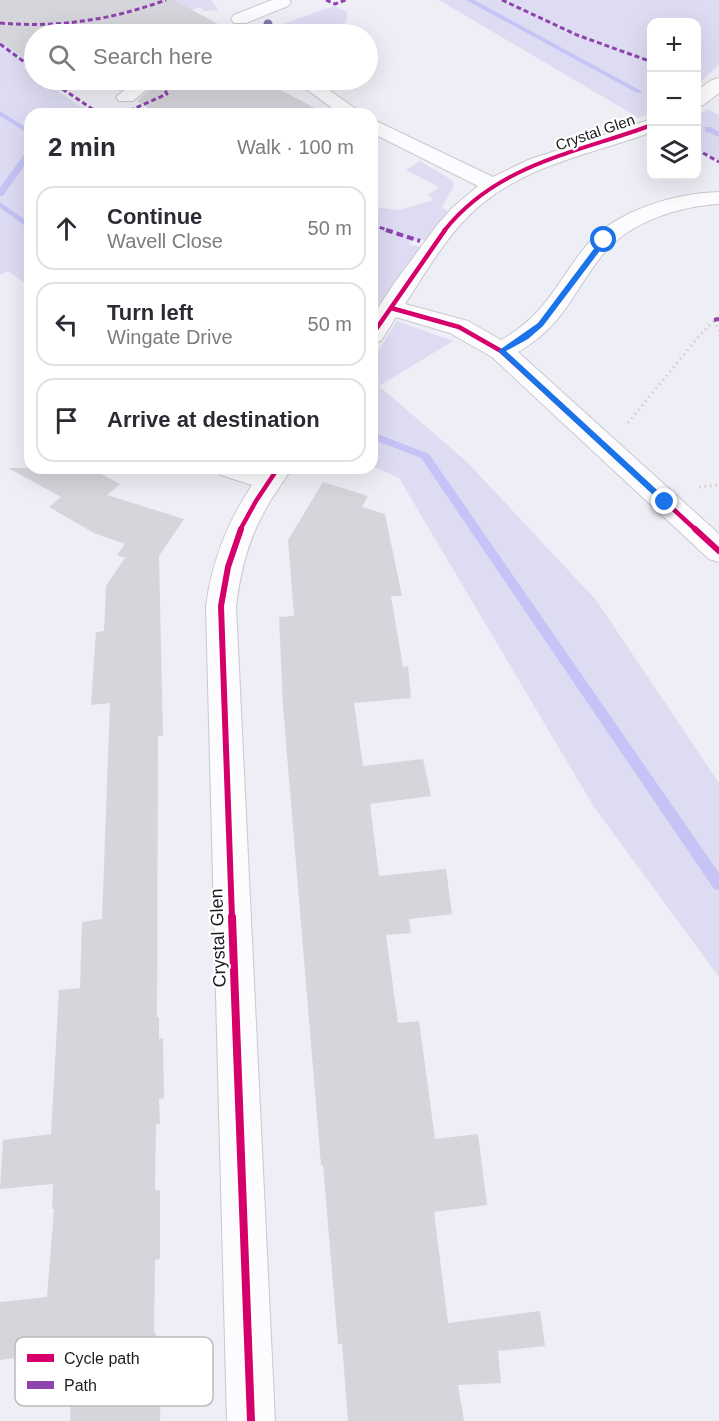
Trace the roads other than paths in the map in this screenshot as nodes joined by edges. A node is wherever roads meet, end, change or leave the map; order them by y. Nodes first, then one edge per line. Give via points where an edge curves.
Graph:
1 (282, 2) dead end
2 (244, 24) edge
3 (719, 84) edge
4 (135, 90) edge
5 (318, 90) edge
6 (126, 96) dead end
7 (701, 97) edge
8 (344, 108) edge
9 (648, 126) edge
10 (378, 131) edge
11 (493, 185) junction
12 (719, 198) edge
13 (391, 308) junction
14 (378, 326) edge
15 (501, 351) junction
16 (274, 474) edge
17 (719, 551) edge
18 (251, 1421) edge

1 - 2 street via 236,14
3 - 7 street
4 - 6 street
5 - 8 street
9 - 11 street, Crystal Glen via 533,166
10 - 11 street
11 - 13 street, Crystal Glen via 462,211 437,241
12 - 15 street via 697,198 618,228 593,252 540,325
13 - 14 street, Crystal Glen
13 - 15 street via 459,327
15 - 17 street
16 - 18 street, Crystal Glen via 232,544 220,606

